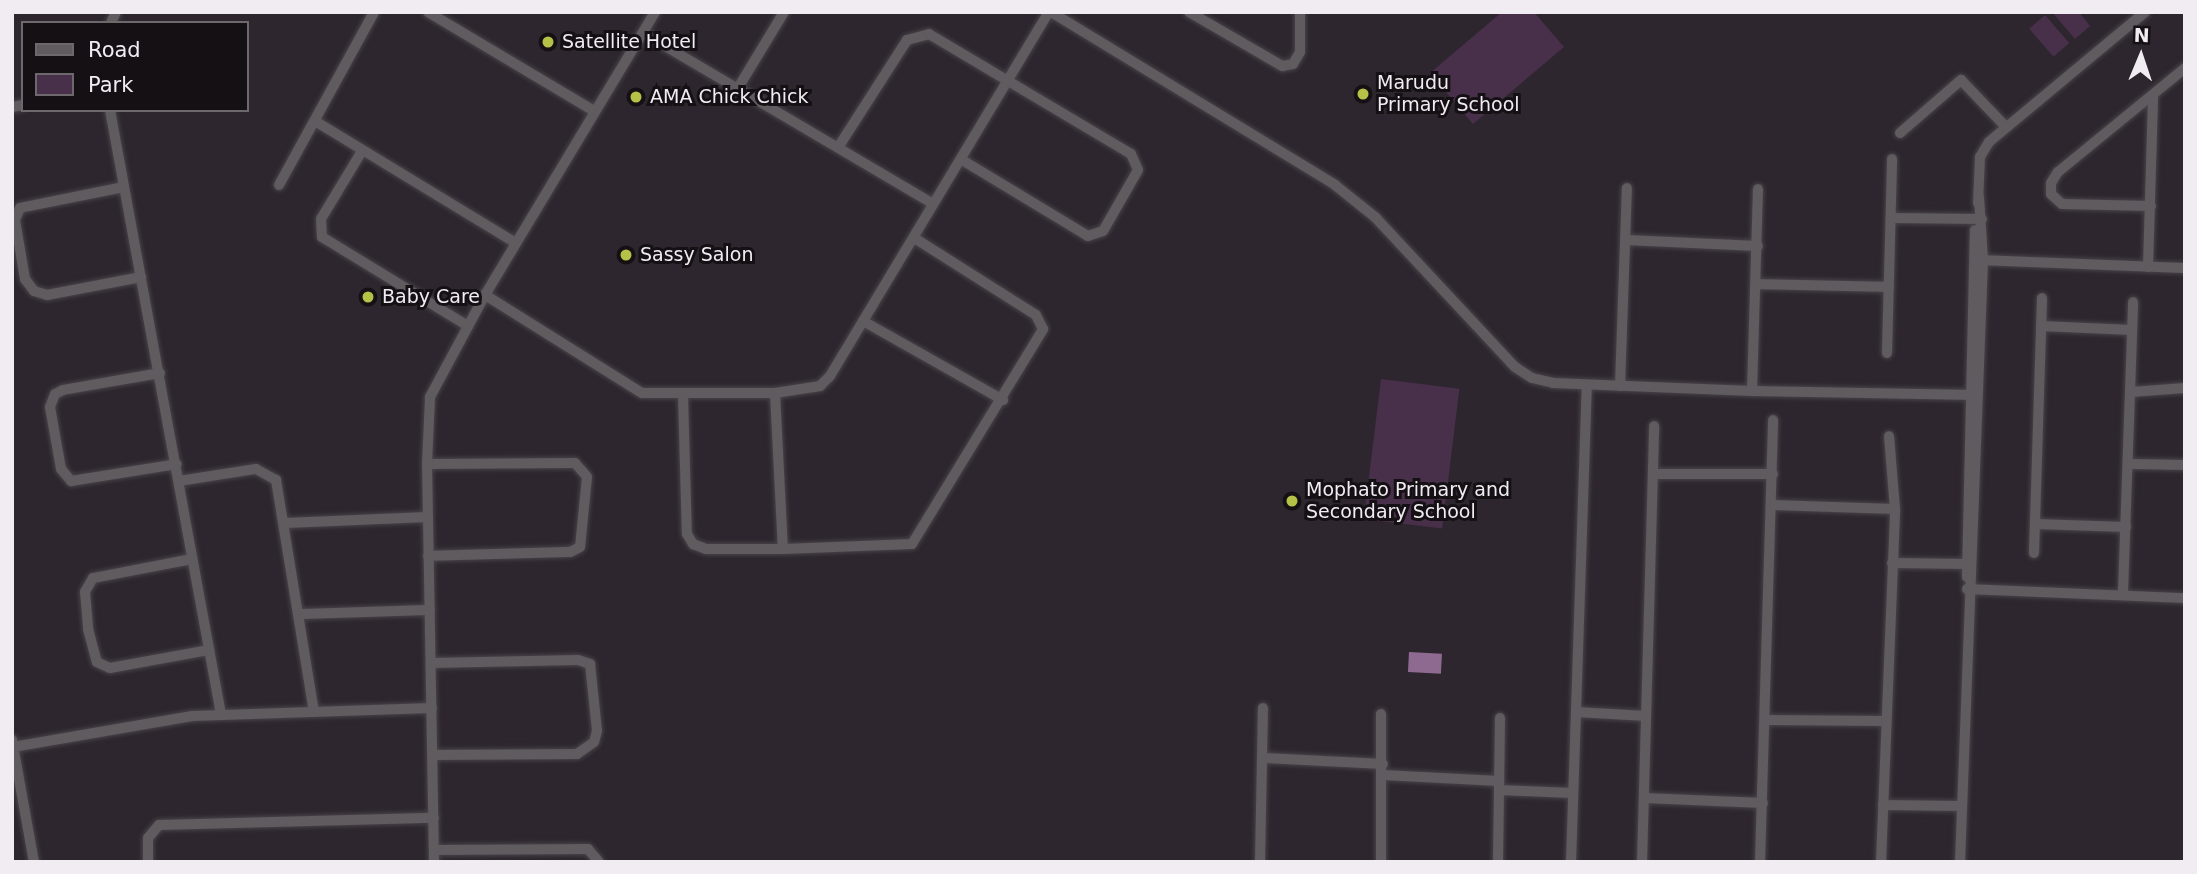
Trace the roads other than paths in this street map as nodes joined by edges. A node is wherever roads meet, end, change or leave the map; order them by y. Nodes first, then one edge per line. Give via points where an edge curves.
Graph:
1 (373, 12) edge
2 (428, 12) edge
3 (655, 12) edge
4 (784, 12) edge
5 (1050, 12) edge
6 (1189, 12) edge
7 (1300, 12) edge
8 (2145, 12) edge
9 (643, 33) junction
10 (2185, 68) edge
11 (1010, 78) junction
12 (738, 88) junction
13 (2153, 96) junction
14 (594, 111) junction
15 (110, 112) edge
16 (315, 121) junction
17 (2006, 127) junction
18 (1900, 133) dead end
19 (839, 146) junction
20 (362, 151) junction
21 (1892, 159) dead end
22 (962, 160) junction
23 (279, 185) dead end
24 (124, 187) junction
25 (1627, 188) dead end
26 (1758, 189) dead end
27 (933, 204) junction
28 (2151, 206) junction
29 (1891, 218) junction
30 (1979, 219) junction
31 (914, 238) junction
32 (1626, 240) junction
33 (516, 243) junction
34 (1758, 246) junction
35 (1978, 260) junction
36 (2148, 267) junction
37 (2185, 268) edge
38 (141, 276) junction
39 (1757, 284) junction
40 (1889, 287) junction
41 (485, 295) junction
42 (2042, 298) dead end
43 (2133, 302) dead end
44 (863, 321) junction
45 (468, 326) junction
46 (2041, 326) junction
47 (2132, 330) junction
48 (1887, 353) dead end
49 (160, 373) junction
50 (1587, 385) junction
51 (1620, 386) junction
52 (2185, 388) edge
53 (1752, 391) junction
54 (2131, 392) junction
55 (775, 393) junction
56 (683, 395) junction
57 (1973, 395) junction
58 (1003, 400) junction
59 (1773, 420) dead end
60 (1654, 426) dead end
61 (1889, 436) dead end
62 (177, 464) junction
63 (427, 464) junction
64 (2130, 464) junction
65 (2185, 466) edge
66 (1655, 474) junction
67 (1773, 474) junction
68 (179, 481) junction
69 (1772, 505) junction
70 (1895, 509) junction
71 (428, 517) junction
72 (285, 523) junction
73 (2036, 524) junction
74 (2126, 527) junction
75 (783, 549) junction
76 (2034, 553) dead end
77 (428, 556) junction
78 (192, 559) junction
79 (1892, 563) junction
80 (1968, 564) junction
81 (1968, 585) junction
82 (2123, 592) junction
83 (2185, 598) edge
84 (430, 610) junction
85 (300, 614) junction
86 (209, 650) junction
87 (431, 663) junction
88 (432, 708) junction
89 (1263, 708) dead end
90 (314, 711) junction
91 (1576, 712) junction
92 (221, 714) junction
93 (1381, 714) dead end
94 (1646, 716) junction
95 (1500, 718) dead end
96 (1765, 720) junction
97 (1885, 721) junction
98 (13, 743) edge
99 (433, 755) junction
100 (1265, 758) junction
101 (1383, 770) junction
102 (1499, 785) junction
103 (1573, 793) junction
104 (1644, 798) junction
105 (1763, 803) junction
106 (1882, 805) junction
107 (1962, 806) junction
108 (434, 818) junction
109 (434, 856) edge
110 (34, 862) edge
111 (148, 862) edge
112 (599, 862) edge
113 (1260, 862) edge
114 (1381, 862) edge
115 (1498, 862) edge
116 (1571, 862) edge
117 (1642, 862) edge
118 (1760, 862) edge
119 (1881, 862) edge
120 (1959, 862) edge

1 - 16 street
2 - 14 street
3 - 9 street
4 - 12 street
5 - 11 street
5 - 50 street via 1335,185 1389,231 1522,374 1542,381
6 - 7 street via 1274,64 1285,66 1293,64 1300,52
8 - 17 street
9 - 12 street
9 - 14 street
10 - 13 street
11 - 19 street via 934,35 914,34
11 - 22 street
11 - 22 street via 1137,161 1138,170 1106,227 1098,234 1083,235
12 - 19 street
13 - 28 street
13 - 28 street via 2057,172 2050,190 2062,204
14 - 33 street
15 - 24 street
16 - 20 street
16 - 23 street
17 - 18 street via 1961,80
17 - 30 street via 1980,158
19 - 27 street
20 - 33 street
20 - 45 street via 321,219 322,237
21 - 29 street
22 - 27 street
24 - 38 street
24 - 38 street via 20,208 15,220 25,279 34,291 47,295
25 - 32 street
26 - 34 street
27 - 31 street
28 - 36 street
29 - 30 street
29 - 40 street
30 - 35 street
31 - 44 street
31 - 58 street via 1041,321 1042,333
32 - 34 street
32 - 51 street
33 - 41 street
34 - 39 street
35 - 36 street
35 - 57 street
36 - 37 street
38 - 49 street
39 - 40 street
39 - 53 street
40 - 48 street
41 - 45 street
41 - 56 street via 628,387 642,393
42 - 46 street
43 - 47 street
44 - 55 street via 820,386
44 - 58 street
45 - 63 street via 430,397
46 - 47 street
46 - 73 street
47 - 54 street
49 - 62 street
49 - 62 street via 63,390 51,400 61,468 71,481
50 - 51 street
50 - 91 street
51 - 53 street
52 - 54 street
53 - 57 street
54 - 64 street
55 - 56 street
55 - 75 street
56 - 75 street via 687,534 693,544 706,549
57 - 80 street
58 - 75 street via 912,544
59 - 67 street
60 - 66 street
61 - 70 street
62 - 68 street
63 - 71 street
63 - 77 street via 575,463 587,477 584,537 580,547 570,552
64 - 65 street
64 - 74 street
66 - 67 street
66 - 94 street
67 - 69 street
68 - 72 street via 265,470 279,487
68 - 78 street
69 - 70 street
69 - 96 street
70 - 79 street
71 - 72 street
71 - 77 street
72 - 85 street
73 - 74 street
73 - 76 street
74 - 82 street
77 - 84 street
78 - 86 street
78 - 86 street via 93,578 85,592 88,629 97,662 110,668
79 - 80 street
79 - 97 street
80 - 81 street
81 - 82 street
81 - 107 street
82 - 83 street
84 - 85 street
84 - 87 street
85 - 90 street
86 - 92 street
87 - 88 street
87 - 99 street via 578,660 590,664 597,731 594,742 577,754
88 - 90 street
88 - 99 street
89 - 100 street
90 - 92 street
91 - 94 street
91 - 103 street
92 - 98 street
93 - 101 street
94 - 104 street
95 - 102 street
96 - 97 street
96 - 105 street
97 - 106 street
98 - 110 street
99 - 108 street
100 - 101 street
100 - 113 street
101 - 102 street
101 - 114 street
102 - 103 street
102 - 115 street
103 - 116 street
104 - 105 street
104 - 117 street
105 - 118 street
106 - 107 street
106 - 119 street
107 - 120 street
108 - 109 street
108 - 111 street via 159,825 148,838
109 - 112 street via 588,849

